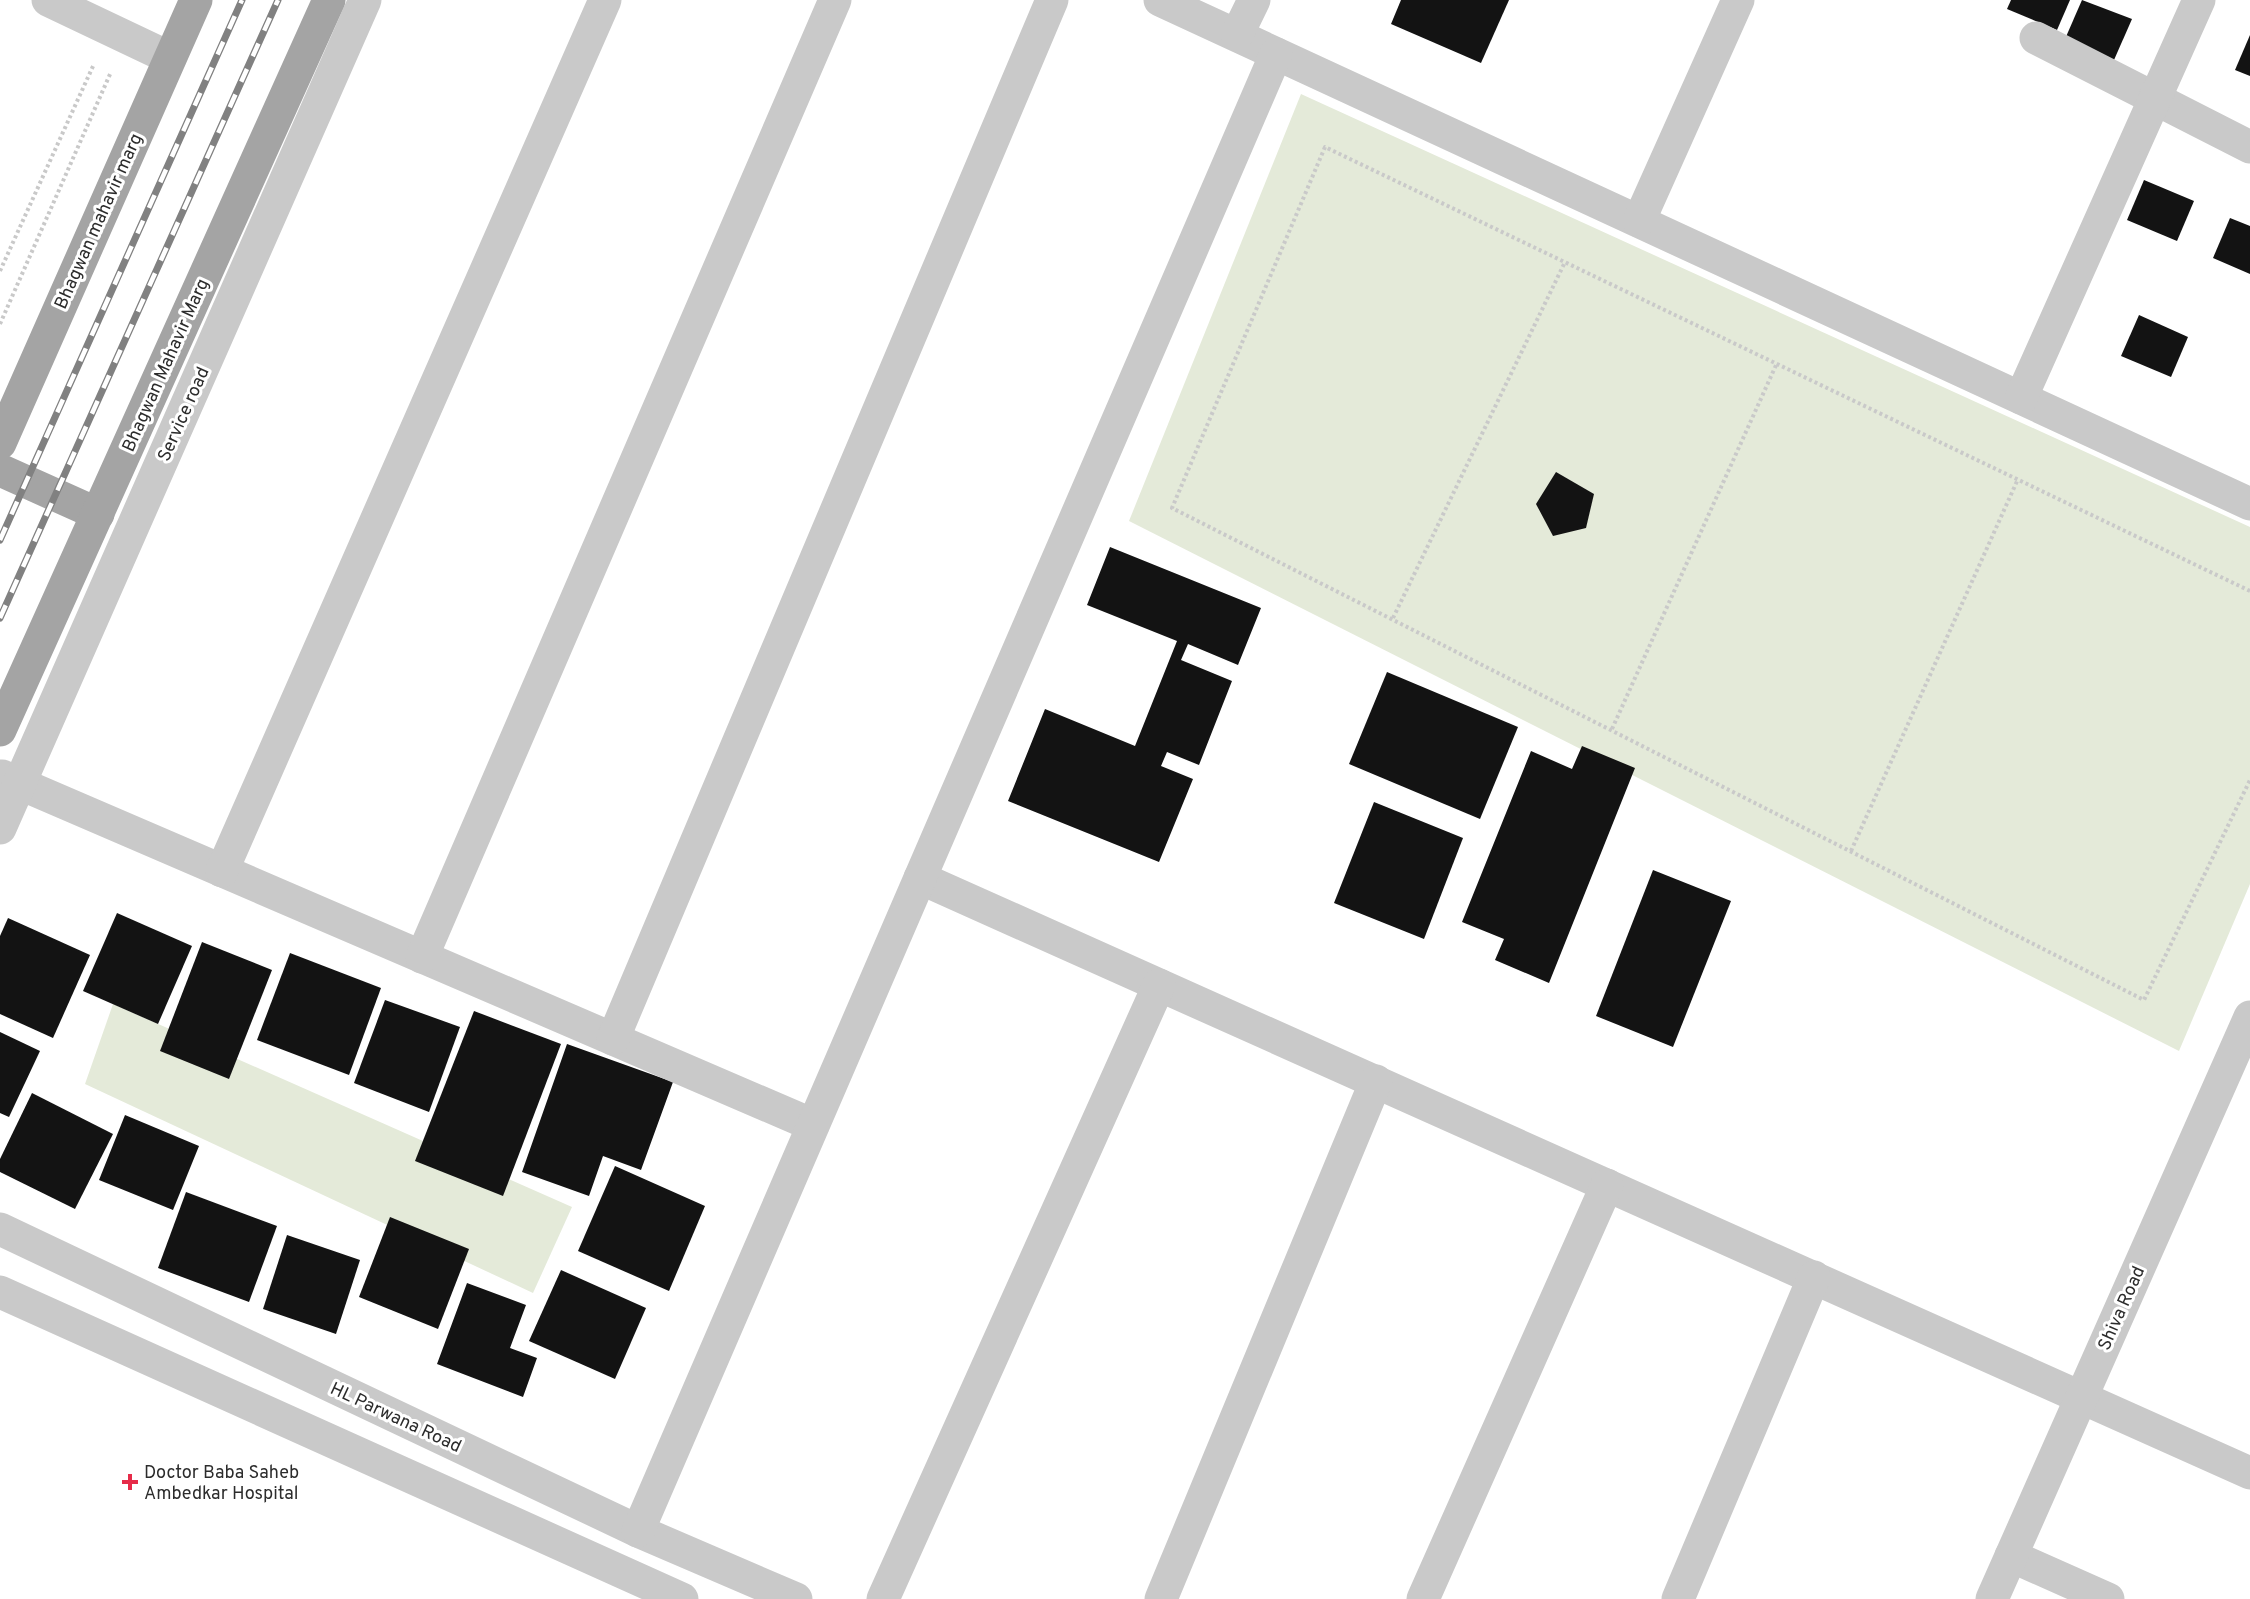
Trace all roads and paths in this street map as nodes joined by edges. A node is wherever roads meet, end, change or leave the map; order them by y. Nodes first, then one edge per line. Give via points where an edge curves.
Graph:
1 (48, 0) edge
2 (196, 0) edge
3 (329, 0) edge
4 (365, 0) edge
5 (605, 0) edge
6 (835, 0) edge
7 (1052, 0) edge
8 (1160, 0) edge
9 (1254, 0) edge
10 (1738, 0) edge
11 (2199, 0) edge
12 (118, 33) junction
13 (1237, 35) junction
14 (2036, 38) dead end
15 (1276, 54) junction
16 (170, 58) junction
17 (2155, 99) junction
18 (2250, 147) edge
19 (1639, 221) junction
20 (1564, 262) junction
21 (0, 271) edge
22 (0, 324) edge
23 (1777, 363) junction
24 (2021, 398) junction
25 (0, 443) edge
26 (0, 470) edge
27 (2018, 479) junction
28 (2250, 504) edge
29 (98, 514) junction
30 (2250, 591) edge
31 (1393, 618) junction
32 (1611, 729) junction
33 (0, 730) edge
34 (10, 780) edge
35 (2250, 780) edge
36 (0, 828) edge
37 (1851, 851) junction
38 (222, 871) junction
39 (920, 878) junction
40 (422, 957) junction
41 (1159, 985) junction
42 (2250, 1017) edge
43 (613, 1039) junction
44 (2242, 1057) edge
45 (1376, 1082) junction
46 (813, 1125) junction
47 (1606, 1185) junction
48 (0, 1229) edge
49 (1814, 1277) junction
50 (0, 1292) edge
51 (2081, 1398) junction
52 (2250, 1473) edge
53 (638, 1532) junction
54 (2011, 1556) junction
55 (682, 1599) edge
56 (796, 1599) edge
57 (883, 1599) edge
58 (1161, 1599) edge
59 (1423, 1599) edge
60 (1678, 1599) edge
61 (1992, 1599) edge
62 (2108, 1599) edge

1 - 12 street
2 - 16 main road, Bhagwan mahavir marg
3 - 29 main road, Bhagwan Mahavir Marg
4 - 34 street, Service road
5 - 38 street
6 - 40 street
7 - 43 street
8 - 13 street
9 - 13 street
10 - 19 street
11 - 17 street
12 - 16 street
12 - 21 path
12 - 22 path
13 - 15 street
14 - 17 street
15 - 19 street
15 - 39 street
16 - 25 main road, Bhagwan mahavir marg
17 - 18 street
17 - 24 street
19 - 24 street
20 - 23 path
20 - 31 path
20 - 31 path via 1325,147 1172,508
23 - 27 path
23 - 32 path
24 - 28 street
26 - 29 main road
27 - 30 path
27 - 37 path
29 - 33 main road, Bhagwan Mahavir Marg
31 - 32 path
32 - 37 path
34 - 36 street, Service road
34 - 38 street
35 - 37 path via 2144,1000
38 - 40 street
39 - 41 street
39 - 46 street
40 - 43 street
41 - 45 street
41 - 57 street
42 - 44 street, Shiva Road
43 - 46 street
44 - 51 street, Shiva Road
45 - 47 street
45 - 58 street
46 - 53 street
47 - 49 street
47 - 59 street
48 - 53 street, HL Parwana Road
49 - 51 street
49 - 60 street
50 - 55 street
51 - 52 street
51 - 54 street, Shiva Road
53 - 56 street, HL Parwana Road
54 - 61 street, Shiva Road
54 - 62 street

